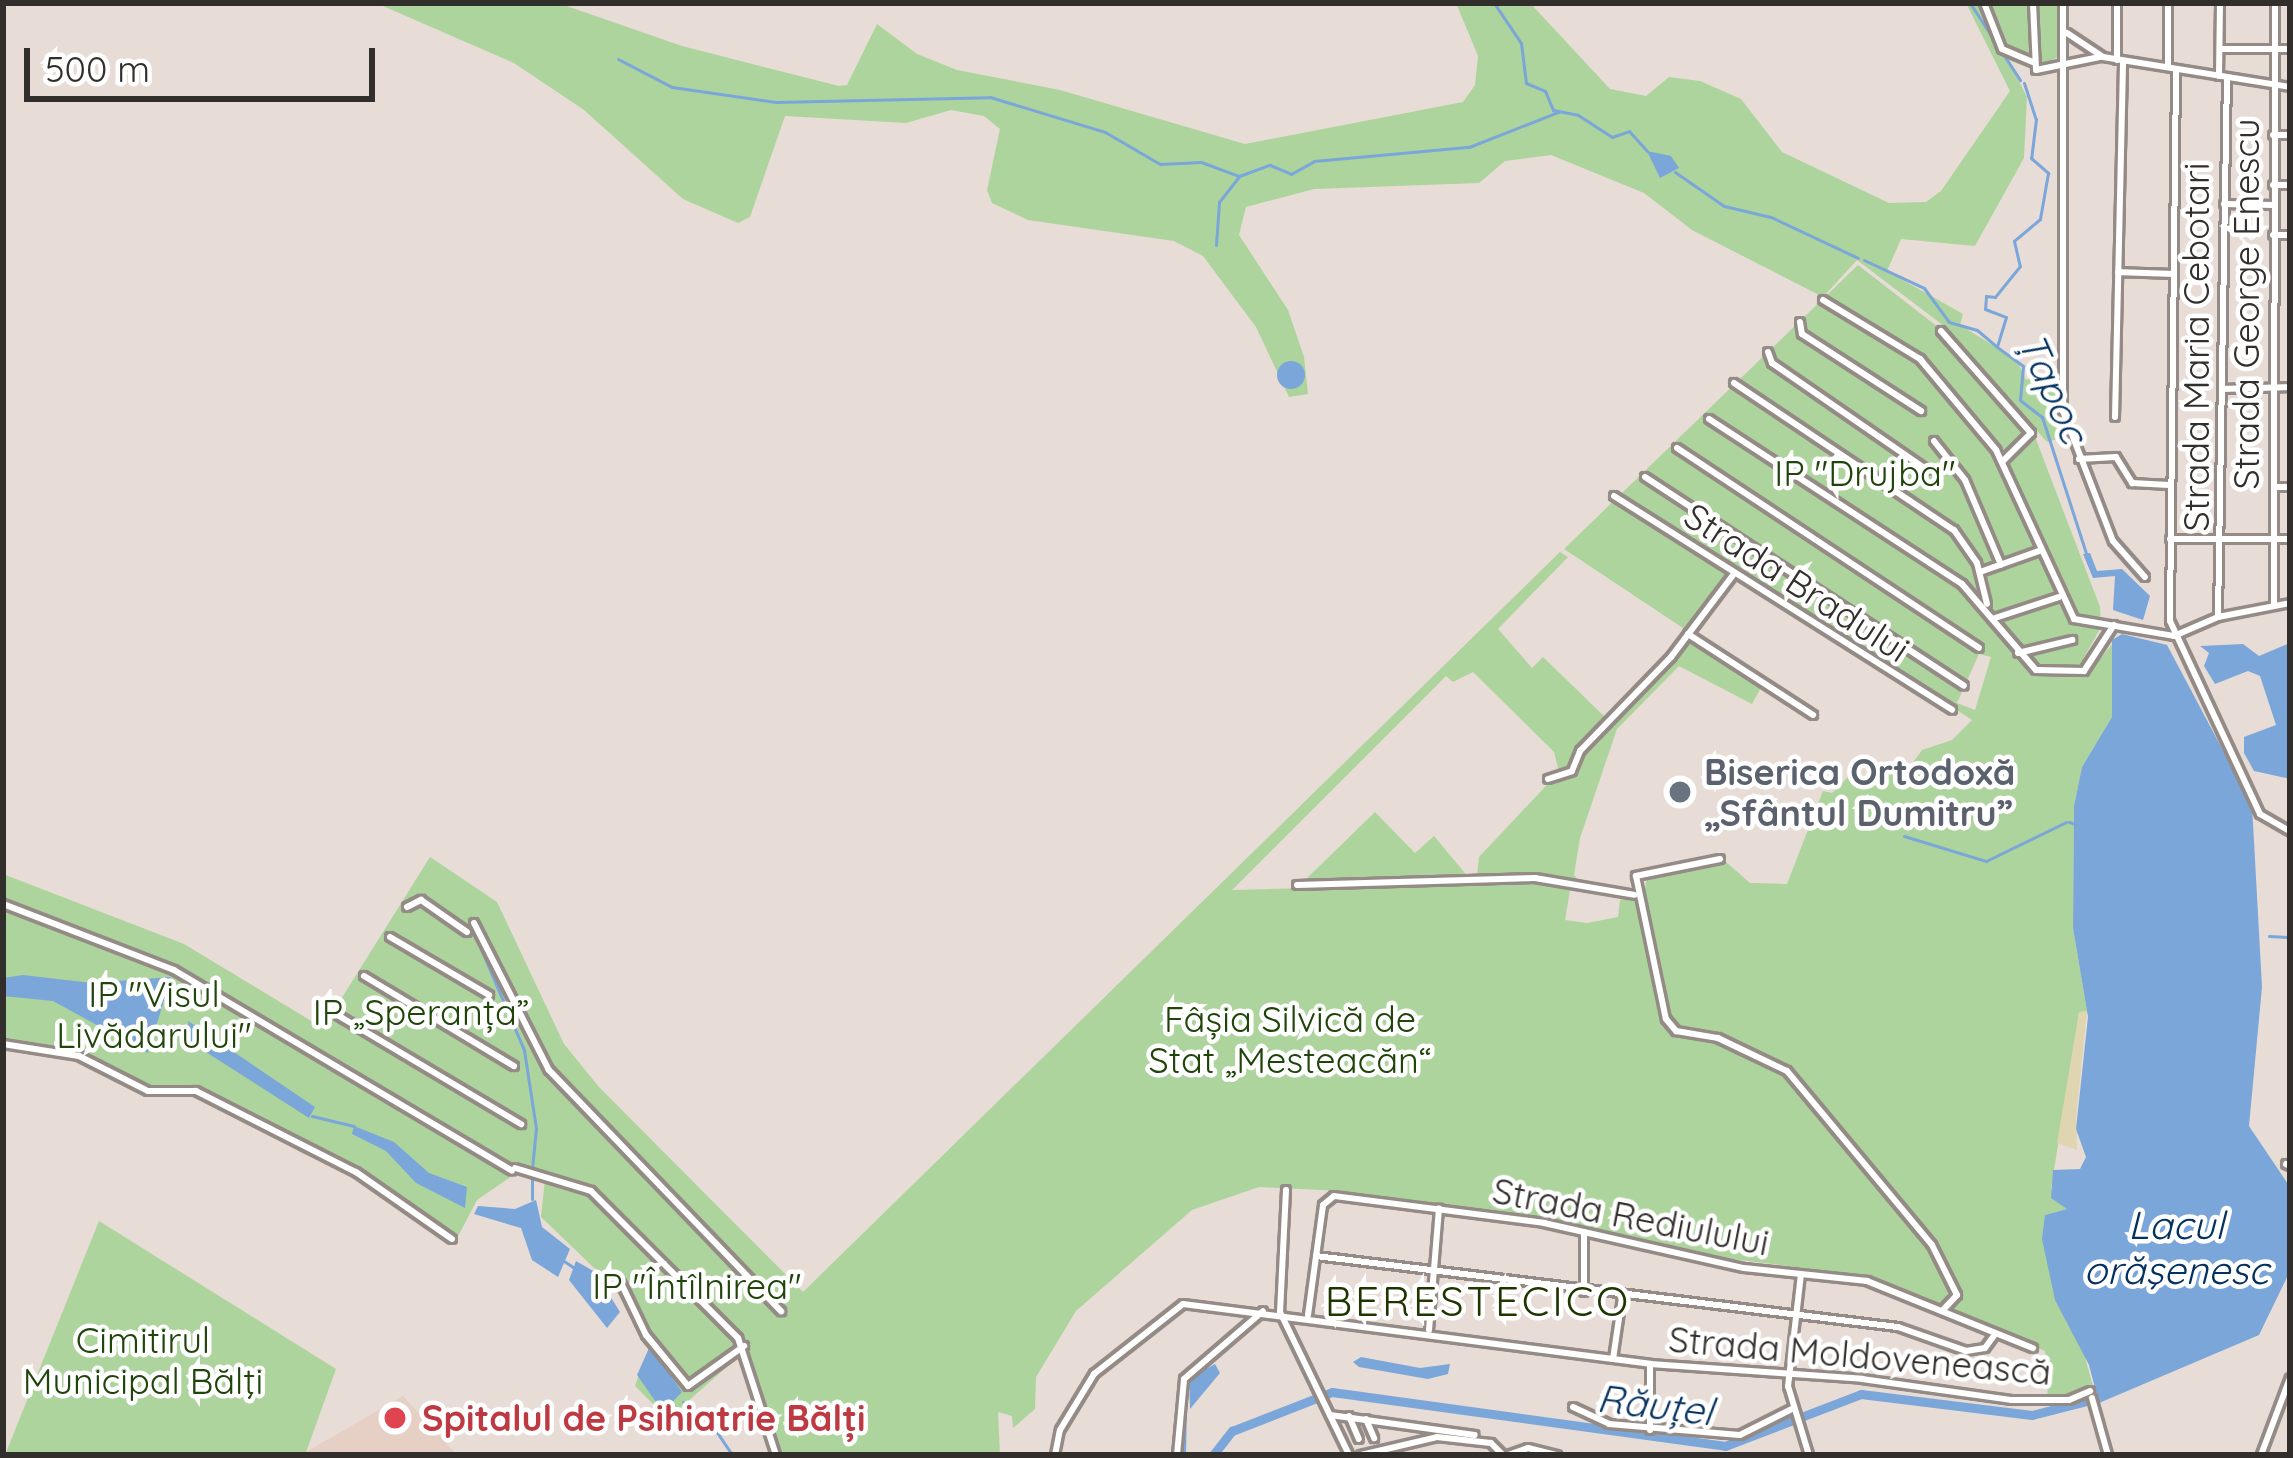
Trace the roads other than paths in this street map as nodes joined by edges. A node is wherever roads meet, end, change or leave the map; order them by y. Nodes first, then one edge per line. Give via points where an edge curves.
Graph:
1 (1984, 3) edge
2 (2033, 3) edge
3 (2062, 3) edge
4 (2117, 3) edge
5 (2168, 3) edge
6 (2220, 3) edge
7 (2275, 3) edge
8 (2066, 30) junction
9 (2220, 49) junction
10 (2275, 49) junction
11 (2290, 49) edge
12 (2103, 57) junction
13 (2066, 61) junction
14 (2120, 61) junction
15 (2033, 62) junction
16 (2172, 69) junction
17 (2223, 76) junction
18 (2272, 84) junction
19 (2290, 87) edge
20 (2273, 135) junction
21 (2290, 135) edge
22 (2272, 185) junction
23 (2290, 185) edge
24 (2224, 204) junction
25 (2273, 206) junction
26 (2273, 235) junction
27 (2290, 235) edge
28 (2118, 272) junction
29 (2172, 274) junction
30 (2288, 285) edge
31 (2274, 286) junction
32 (1823, 300) dead end
33 (1800, 322) dead end
34 (1941, 331) dead end
35 (1768, 352) dead end
36 (1734, 382) dead end
37 (2275, 387) junction
38 (2224, 388) junction
39 (2290, 388) edge
40 (1921, 411) dead end
41 (2115, 417) dead end
42 (1709, 419) dead end
43 (2274, 437) junction
44 (2290, 437) edge
45 (1934, 441) dead end
46 (1676, 448) dead end
47 (2079, 460) junction
48 (2002, 462) junction
49 (1927, 470) dead end
50 (1645, 477) dead end
51 (2169, 485) junction
52 (2274, 487) junction
53 (2290, 488) edge
54 (1614, 496) dead end
55 (2170, 539) junction
56 (2223, 539) junction
57 (2273, 539) junction
58 (2290, 539) edge
59 (2038, 551) junction
60 (2000, 565) junction
61 (1981, 572) junction
62 (1733, 575) junction
63 (2145, 577) dead end
64 (2059, 597) junction
65 (2290, 603) edge
66 (2274, 604) junction
67 (1988, 607) junction
68 (2218, 617) junction
69 (1995, 618) junction
70 (2114, 625) junction
71 (1688, 634) junction
72 (2174, 636) junction
73 (2072, 640) dead end
74 (1979, 648) dead end
75 (2018, 653) junction
76 (1964, 686) dead end
77 (1952, 710) dead end
78 (1813, 716) dead end
79 (1548, 779) dead end
80 (2290, 831) edge
81 (1720, 859) dead end
82 (1297, 885) dead end
83 (1635, 895) junction
84 (3, 904) edge
85 (407, 907) dead end
86 (474, 923) dead end
87 (466, 932) dead end
88 (390, 937) dead end
89 (364, 976) dead end
90 (489, 995) dead end
91 (339, 1016) dead end
92 (3, 1045) edge
93 (514, 1066) dead end
94 (520, 1124) dead end
95 (1286, 1190) dead end
96 (1439, 1208) junction
97 (1584, 1232) junction
98 (452, 1239) dead end
99 (1316, 1256) junction
100 (1433, 1270) junction
101 (1801, 1274) junction
102 (621, 1283) dead end
103 (1584, 1292) junction
104 (1622, 1297) junction
105 (1940, 1310) junction
106 (781, 1311) dead end
107 (1263, 1311) junction
108 (1280, 1312) junction
109 (1308, 1315) junction
110 (1791, 1320) junction
111 (1429, 1331) junction
112 (1995, 1334) junction
113 (744, 1346) junction
114 (2033, 1348) dead end
115 (1613, 1359) junction
116 (1650, 1364) junction
117 (1789, 1376) junction
118 (2290, 1378) edge
119 (1573, 1407) dead end
120 (1792, 1410) junction
121 (1330, 1415) junction
122 (1349, 1417) junction
123 (1365, 1418) junction
124 (1650, 1430) junction
125 (1474, 1435) dead end
126 (1374, 1438) dead end
127 (1359, 1439) dead end
128 (776, 1455) edge
129 (1055, 1455) edge
130 (1177, 1455) edge
131 (1349, 1455) edge
132 (1361, 1455) edge
133 (1505, 1455) edge
134 (1557, 1455) edge
135 (1809, 1455) edge
136 (2108, 1455) edge
137 (2260, 1455) edge

1 - 15 street via 2002,49
2 - 15 street
3 - 8 street
4 - 14 street
5 - 16 street
6 - 9 street, Strada Maria Cebotari
7 - 10 street, Strada George Enescu
8 - 12 street via 2078,47
8 - 13 street
9 - 10 street
9 - 17 street, Strada Maria Cebotari
10 - 11 street
10 - 18 street, Strada George Enescu
12 - 13 street
12 - 14 street
13 - 15 street via 2036,70
13 - 47 street via 2061,387
14 - 16 street
14 - 28 street
16 - 17 street
16 - 29 street
17 - 18 street
17 - 24 street, Strada Maria Cebotari
18 - 19 street
18 - 20 street, Strada George Enescu
20 - 21 street
20 - 22 street, Strada George Enescu
22 - 23 street
22 - 25 street, Strada George Enescu
24 - 25 street
24 - 38 street, Strada Maria Cebotari
25 - 26 street, Strada George Enescu
26 - 27 street
26 - 31 street, Strada George Enescu
28 - 29 street
28 - 41 street
29 - 51 street
30 - 31 street
31 - 37 street, Strada George Enescu
32 - 48 street via 1924,362
33 - 40 street via 1802,334
34 - 48 street via 2032,434
35 - 49 street via 1772,363
36 - 61 street via 1954,530
37 - 38 street
37 - 39 street
37 - 43 street, Strada George Enescu
38 - 56 street, Strada Maria Cebotari
42 - 67 street
43 - 44 street
43 - 52 street, Strada George Enescu
45 - 60 street via 1965,480
46 - 74 street
47 - 51 street via 2116,457 2132,483
47 - 63 street via 2119,552
48 - 59 street
50 - 76 street
51 - 55 street
52 - 53 street
52 - 57 street, Strada George Enescu
54 - 62 street, Strada Bradului
55 - 56 street
55 - 72 street
56 - 57 street
56 - 68 street, Strada Maria Cebotari
57 - 58 street
57 - 66 street, Strada George Enescu
59 - 60 street
59 - 64 street
60 - 61 street
61 - 67 street
62 - 71 street
62 - 77 street, Strada Bradului
64 - 69 street
64 - 70 street via 2074,619
65 - 66 street
66 - 68 street
67 - 69 street
68 - 72 street
69 - 75 street
70 - 72 street
70 - 75 street via 2077,674 2042,672
71 - 78 street
71 - 79 street via 1580,751 1572,771
72 - 80 street via 2260,814
73 - 75 street
81 - 83 street via 1641,870
82 - 83 street via 1535,878
83 - 105 street via 1672,1029 1718,1038 1787,1071 1937,1253 1957,1294
84 - 113 street via 174,970 513,1169 569,1181 603,1200
85 - 87 street via 421,900
86 - 106 street via 549,1070
88 - 90 street
89 - 93 street
91 - 94 street
92 - 98 street via 79,1056 148,1091 196,1091 356,1172
95 - 108 street
96 - 97 street, Strada Rediulului
96 - 99 street, Strada Rediulului via 1330,1196
96 - 100 street
97 - 101 street, Strada Rediulului
97 - 103 street
99 - 100 street
99 - 109 street, Strada Rediulului
100 - 103 street
100 - 111 street
101 - 105 street, Strada Rediulului via 1867,1281
101 - 110 street
102 - 113 street via 646,1335 688,1386
103 - 104 street
104 - 110 street
104 - 115 street
105 - 112 street, Strada Rediulului
107 - 108 street, Strada Moldovenească
107 - 129 street, Strada Moldovenească via 1187,1304 1169,1310 1094,1374 1062,1426
107 - 130 street via 1184,1378
108 - 109 street, Strada Moldovenească
108 - 121 street
109 - 111 street, Strada Moldovenească
110 - 112 street via 1898,1327 1966,1351 1985,1348
110 - 117 street
111 - 115 street, Strada Moldovenească
112 - 114 street, Strada Rediulului
113 - 128 street
115 - 116 street, Strada Moldovenească
116 - 117 street, Strada Moldovenească
116 - 124 street
117 - 120 street
117 - 136 street, Strada Moldovenească via 2020,1401 2092,1399
118 - 137 street
119 - 124 street via 1601,1422
120 - 124 street via 1740,1435
120 - 135 street
121 - 122 street
121 - 131 street
122 - 123 street
122 - 127 street
123 - 125 street
123 - 126 street
132 - 133 street via 1437,1437 1491,1443
133 - 134 street via 1528,1448

